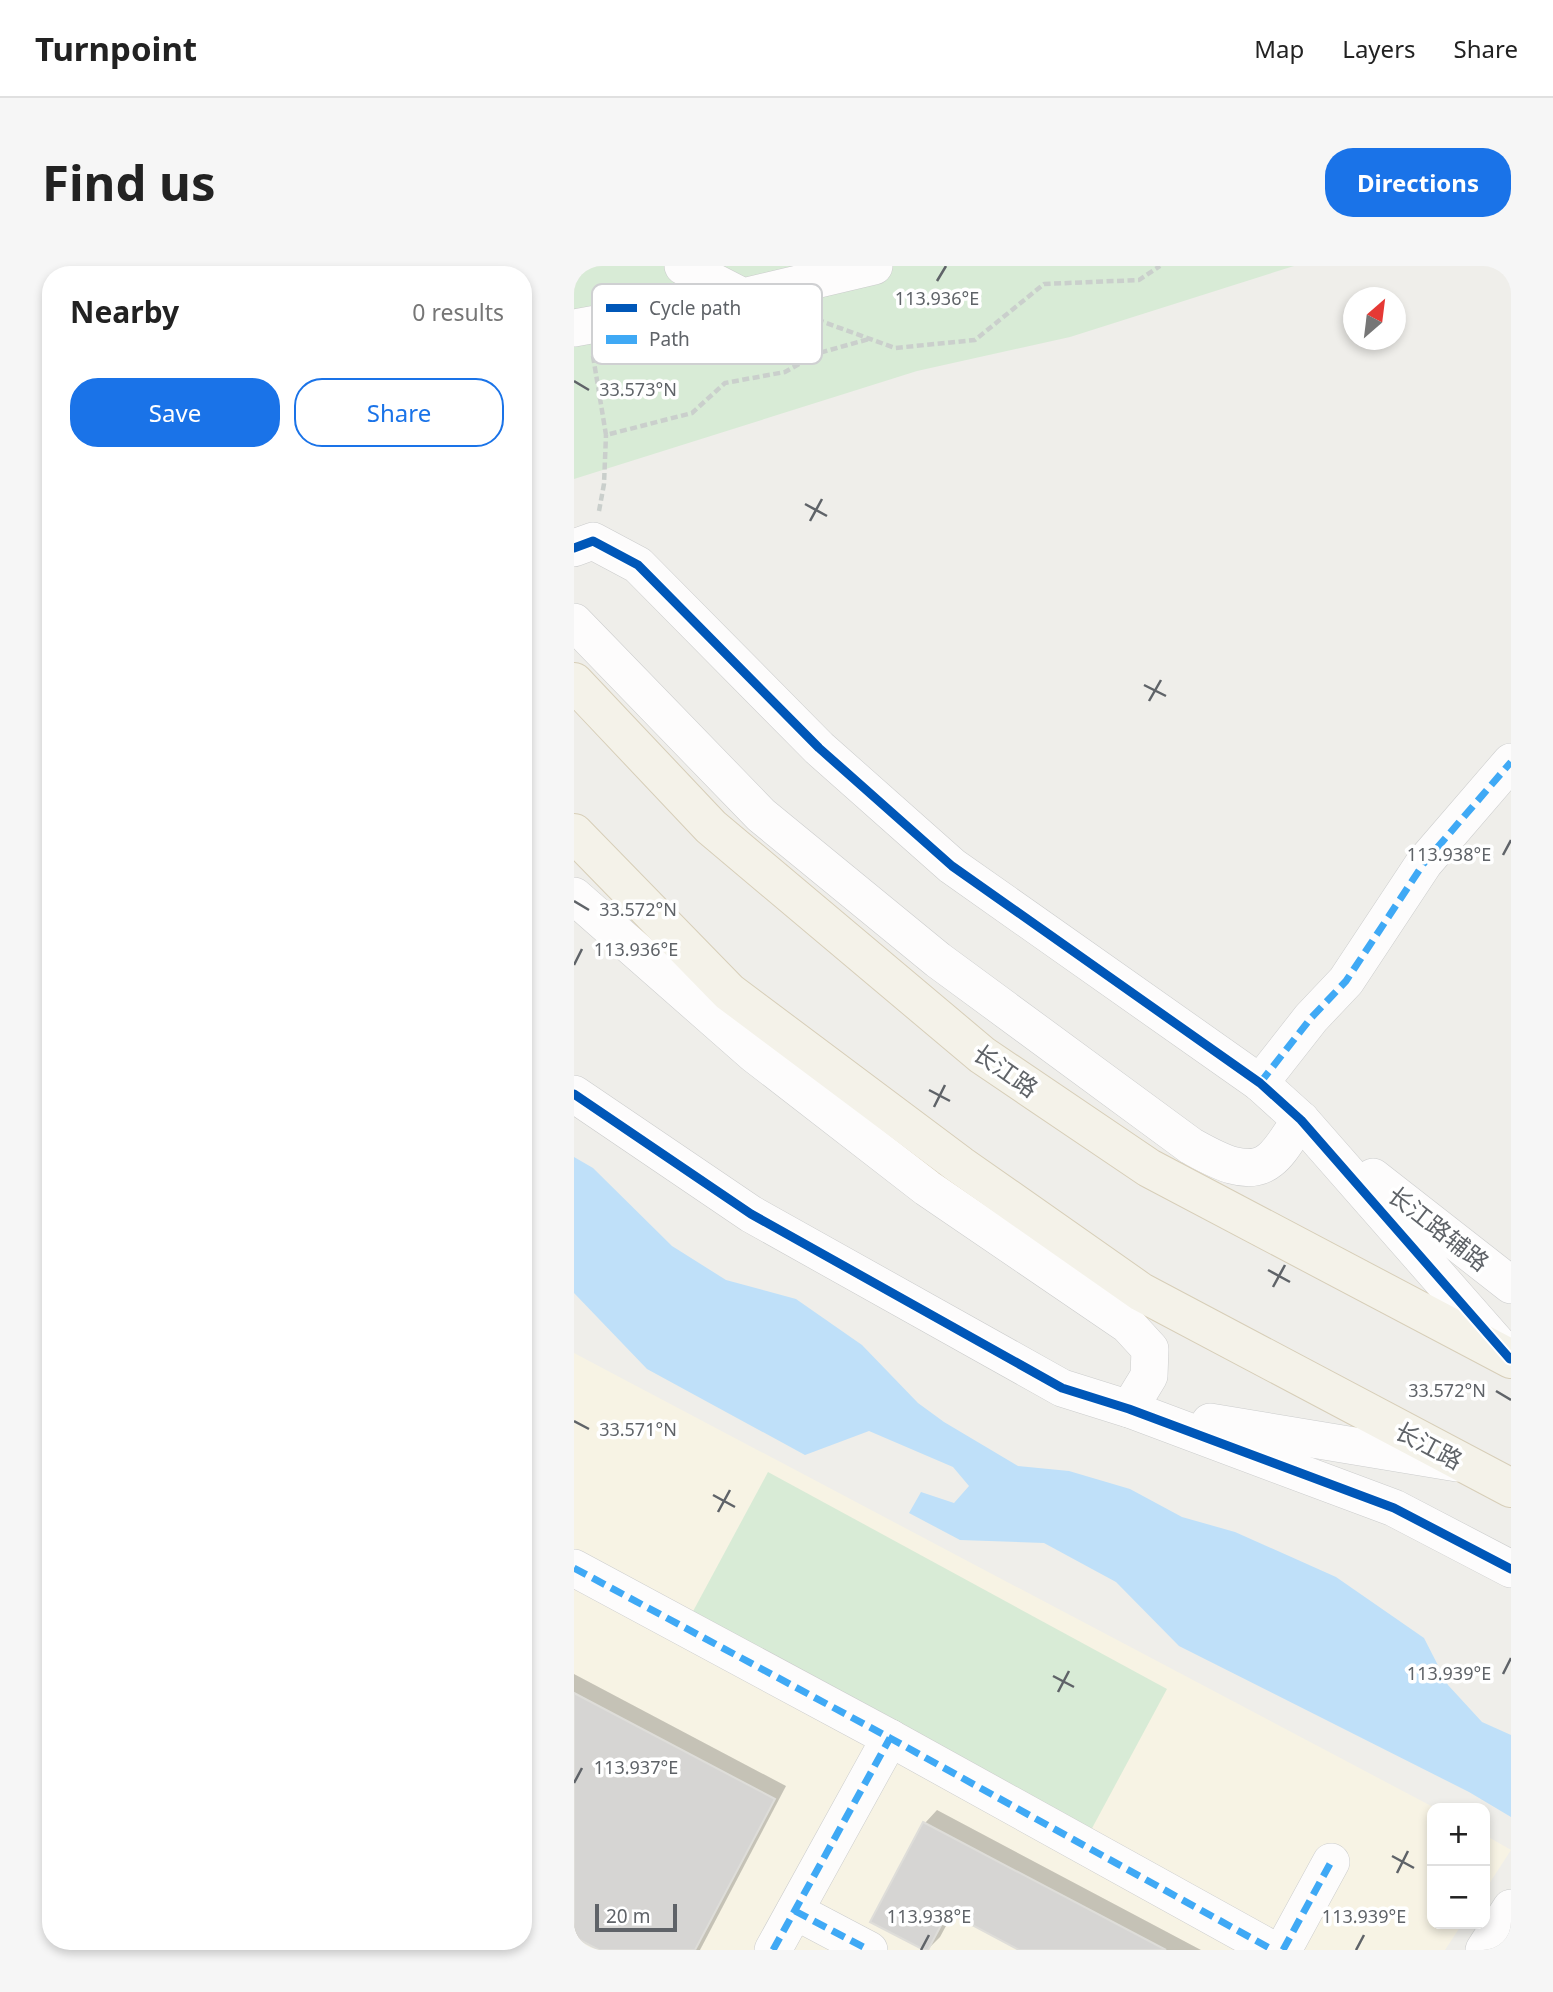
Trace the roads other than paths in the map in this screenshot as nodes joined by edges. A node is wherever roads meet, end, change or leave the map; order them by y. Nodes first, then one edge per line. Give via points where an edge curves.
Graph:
1 (683, 266) edge
2 (874, 266) edge
3 (718, 284) edge
4 (798, 284) edge
5 (584, 545) edge
6 (574, 622) edge
7 (574, 682) edge
8 (1511, 762) edge
9 (574, 833) edge
10 (574, 896) edge
11 (1260, 1083) junction
12 (574, 1094) edge
13 (1301, 1120) junction
14 (1511, 1285) edge
15 (1511, 1359) edge
16 (1129, 1409) junction
17 (1463, 1464) junction
18 (1511, 1488) edge
19 (574, 1568) edge
20 (1511, 1569) edge
21 (890, 1738) junction
22 (1331, 1863) dead end
23 (1511, 1908) edge
24 (795, 1911) junction
25 (773, 1950) edge
26 (869, 1950) edge
27 (1273, 1950) edge
28 (1283, 1950) edge
29 (1484, 1950) edge

1 - 3 street
2 - 4 street
5 - 11 street via 638,565 819,748 952,866
6 - 13 street via 761,815 938,960 1191,1146 1220,1162 1249,1168 1269,1161
7 - 15 main road, 长江路 via 711,827 982,1055 1149,1168
8 - 11 street via 1424,863 1346,981
9 - 17 main road, 长江路 via 729,992 1141,1292
10 - 16 street via 776,1071 927,1188 1128,1325 1150,1349 1149,1376
11 - 13 street
12 - 16 street via 751,1214 1062,1388
13 - 14 street, 长江路辅路
13 - 15 street
16 - 17 street
16 - 20 street via 1394,1508
17 - 18 main road, 长江路
19 - 21 street
21 - 24 street
21 - 27 street
22 - 28 street
23 - 29 street
24 - 25 street
24 - 26 street

